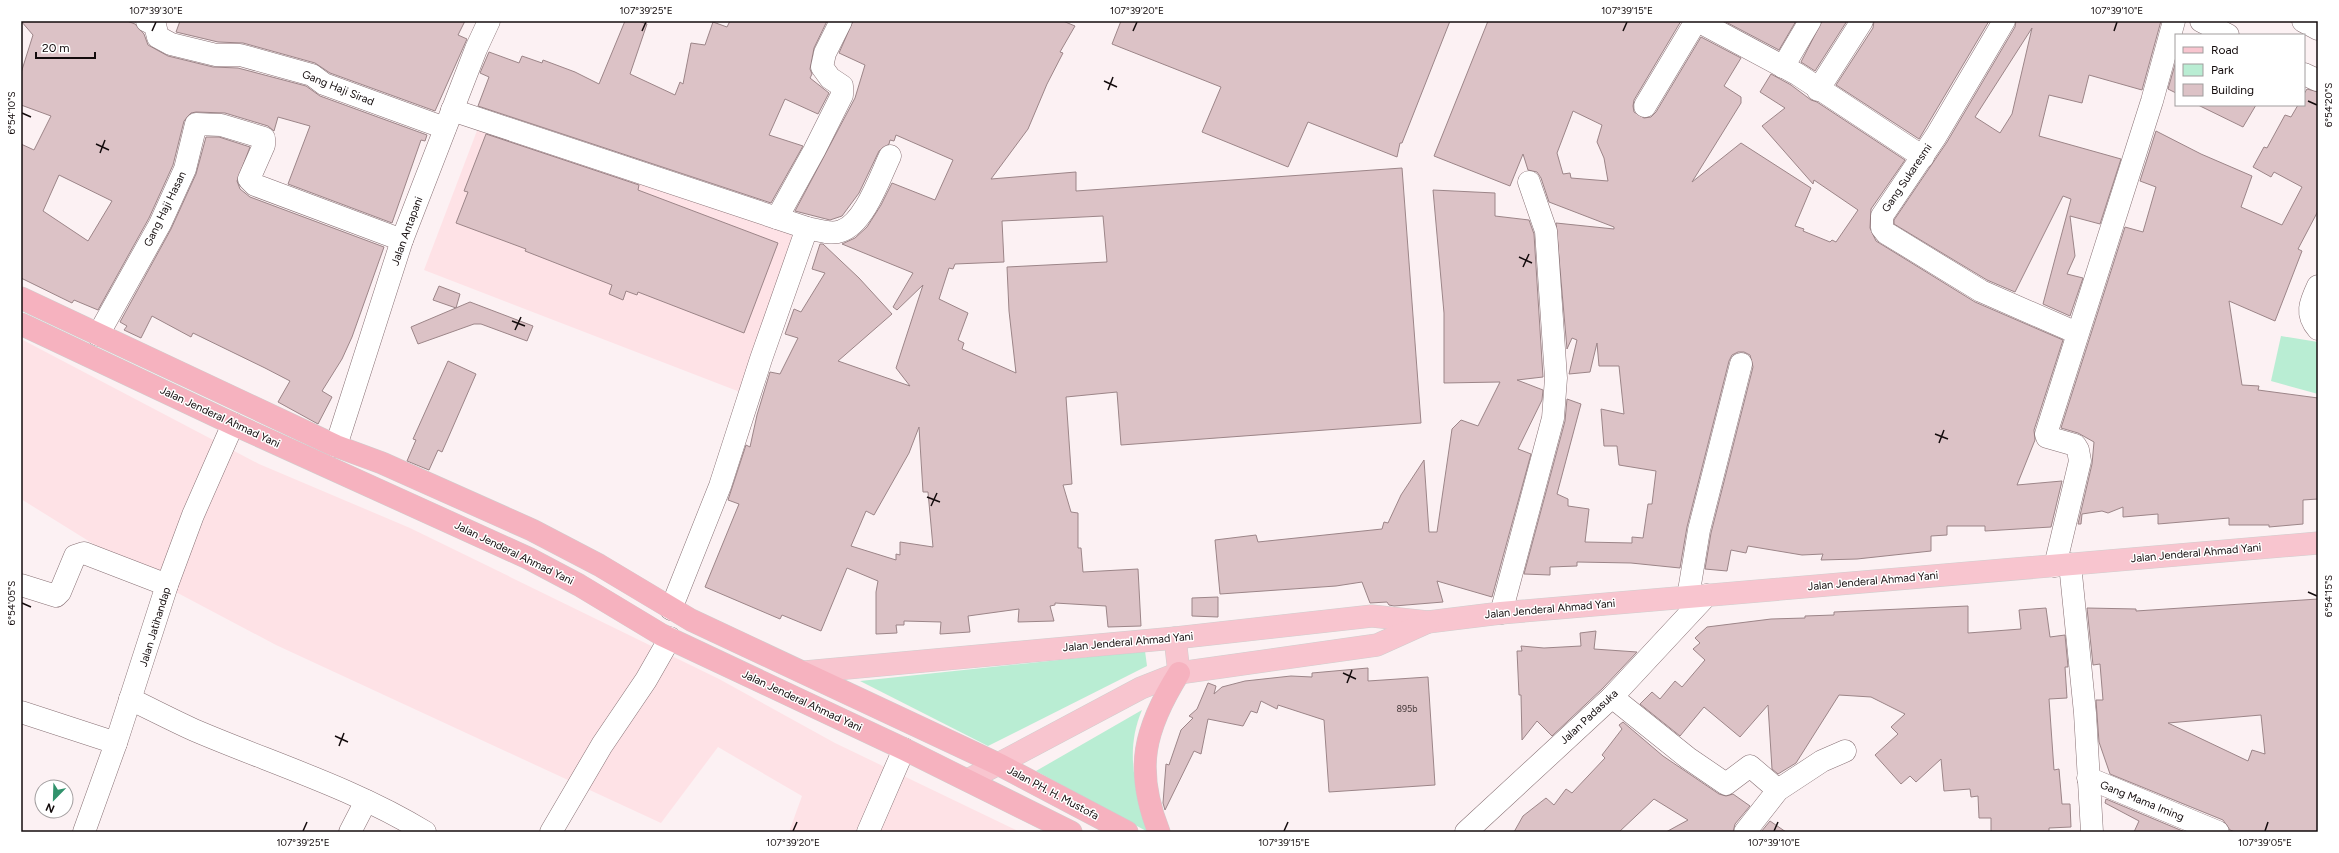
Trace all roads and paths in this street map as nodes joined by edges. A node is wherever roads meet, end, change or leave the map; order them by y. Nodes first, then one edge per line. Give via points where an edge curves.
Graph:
1 (147, 21) edge
2 (489, 21) edge
3 (841, 21) edge
4 (1697, 21) edge
5 (1810, 21) edge
6 (1862, 21) edge
7 (2004, 21) edge
8 (2174, 21) edge
9 (2201, 21) edge
10 (2304, 21) edge
11 (2318, 29) edge
12 (2226, 34) edge
13 (1784, 67) junction
14 (1818, 90) junction
15 (1645, 106) dead end
16 (448, 119) junction
17 (890, 156) dead end
18 (1922, 157) junction
19 (1529, 182) dead end
20 (777, 218) junction
21 (807, 228) junction
22 (402, 240) junction
23 (2318, 286) edge
24 (21, 298) edge
25 (21, 324) edge
26 (2318, 329) edge
27 (2077, 333) junction
28 (98, 335) junction
29 (1741, 364) dead end
30 (233, 424) junction
31 (336, 446) junction
32 (2318, 543) edge
33 (2062, 565) junction
34 (22, 585) edge
35 (168, 585) junction
36 (1697, 596) junction
37 (671, 609) junction
38 (1501, 613) junction
39 (1428, 622) junction
40 (670, 638) junction
41 (1176, 638) junction
42 (804, 672) junction
43 (1179, 673) junction
44 (1612, 697) junction
45 (130, 699) junction
46 (21, 712) edge
47 (116, 744) junction
48 (904, 749) junction
49 (1845, 751) dead end
50 (1000, 765) junction
51 (2088, 778) junction
52 (968, 780) junction
53 (1778, 790) junction
54 (366, 801) junction
55 (84, 832) edge
56 (350, 832) edge
57 (425, 832) edge
58 (551, 832) edge
59 (868, 832) edge
60 (1071, 832) edge
61 (1127, 832) edge
62 (1159, 832) edge
63 (1466, 832) edge
64 (1745, 832) edge
65 (2092, 832) edge
66 (2218, 832) edge

1 - 16 street, Gang Haji Sirad via 155,26 158,37 171,44 216,55 240,55 312,75 324,84
2 - 16 street, Jalan Antapani
3 - 20 street via 825,53 822,67 830,78 842,86 842,95
4 - 13 street
4 - 15 street
5 - 13 street
6 - 14 street
7 - 18 street, Gang Sukaresmi
8 - 27 street via 2152,101
9 - 12 street
10 - 11 street
13 - 14 street
14 - 18 street
16 - 20 street, Gang Haji Sirad
16 - 22 street, Jalan Antapani
17 - 21 street, Gang Haji Sirad via 860,217 842,231
18 - 27 street, Gang Sukaresmi via 1882,216 1882,228 1886,233 1981,291
19 - 38 street via 1546,231 1556,378 1553,418
20 - 21 street, Gang Haji Sirad
21 - 37 street via 720,486
22 - 28 street, Gang Haji Hasan via 251,183 250,174 265,142 264,138 236,128 196,124 185,170 160,224
22 - 31 street, Jalan Antapani
23 - 26 street via 2310,302 2309,312 2311,321
24 - 28 highway, Jalan Jenderal Ahmad Yani
25 - 30 highway, Jalan Jenderal Ahmad Yani
27 - 33 street via 2046,434 2047,437 2075,445 2080,461
28 - 31 highway, Jalan Jenderal Ahmad Yani
29 - 36 street via 1699,530
30 - 35 street, Jalan Jatihandap via 194,515
30 - 40 highway, Jalan Jenderal Ahmad Yani via 528,558
31 - 37 highway, Jalan Jenderal Ahmad Yani via 382,463 532,530 604,568
32 - 33 main road, Jalan Jenderal Ahmad Yani
33 - 36 main road, Jalan Jenderal Ahmad Yani
33 - 51 street
34 - 35 street via 56,596 75,556 84,553
35 - 45 street, Jalan Jatihandap
36 - 38 main road, Jalan Jenderal Ahmad Yani
36 - 44 street, Jalan Padasuka
37 - 42 highway, Jalan Jenderal Ahmad Yani
38 - 39 main road, Jalan Jenderal Ahmad Yani
39 - 41 main road, Jalan Jenderal Ahmad Yani via 1372,616
39 - 43 main road, Jalan Jenderal Ahmad Yani via 1377,646
40 - 48 highway, Jalan Jenderal Ahmad Yani
40 - 58 street via 646,680 602,745
41 - 42 main road, Jalan Jenderal Ahmad Yani
41 - 43 main road
42 - 50 highway, Jalan Jenderal Ahmad Yani
43 - 50 main road, Jalan Jenderal Ahmad Yani via 1141,688
43 - 62 highway via 1161,702 1147,739 1146,778
44 - 53 street via 1688,758 1726,784 1750,766
44 - 63 street, Jalan Padasuka
45 - 47 street, Jalan Jatihandap
45 - 54 street via 193,730 284,764
46 - 47 street
47 - 55 street, Jalan Jatihandap
48 - 52 highway, Jalan Jenderal Ahmad Yani
48 - 59 street
49 - 53 street via 1822,761
50 - 52 main road, Jalan Jenderal Ahmad Yani
50 - 61 highway, Jalan PH. H. Mustofa
51 - 65 street
51 - 66 street, Gang Mama Iming
52 - 60 highway
53 - 64 street
54 - 56 street
54 - 57 street via 397,815

